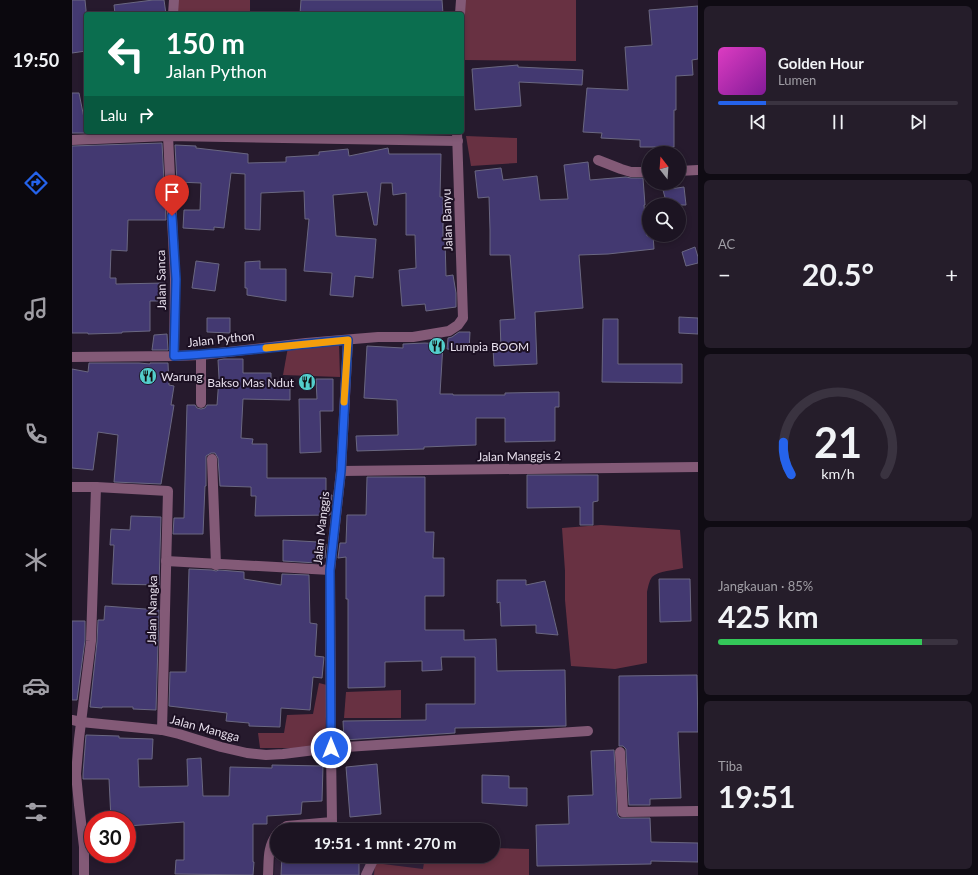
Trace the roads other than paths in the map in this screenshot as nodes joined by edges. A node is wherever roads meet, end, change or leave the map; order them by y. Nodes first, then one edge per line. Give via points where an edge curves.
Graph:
1 (174, 0) edge
2 (461, 0) edge
3 (173, 12) edge
4 (460, 12) edge
5 (168, 134) edge
6 (458, 137) edge
7 (72, 140) edge
8 (598, 160) dead end
9 (686, 170) edge
10 (698, 170) edge
11 (642, 172) edge
12 (348, 340) junction
13 (201, 355) junction
14 (174, 356) junction
15 (72, 357) edge
16 (201, 403) dead end
17 (212, 459) dead end
18 (698, 467) edge
19 (341, 471) junction
20 (72, 487) edge
21 (96, 487) junction
22 (166, 562) junction
23 (216, 565) junction
24 (330, 570) junction
25 (77, 721) edge
26 (162, 730) junction
27 (588, 731) dead end
28 (331, 748) junction
29 (620, 752) dead end
30 (698, 811) edge
31 (321, 823) edge
32 (270, 846) edge
33 (372, 863) edge
34 (84, 875) edge
35 (268, 875) edge
36 (366, 875) edge

1 - 3 street
2 - 4 street
5 - 6 street
5 - 7 street
5 - 14 street, Jalan Sanca via 176,279
6 - 12 street, Jalan Banyu via 463,318 458,325 449,330 413,337
8 - 11 street via 631,172
9 - 10 street
12 - 13 street, Jalan Python
12 - 19 street, Jalan Manggis
13 - 14 street, Jalan Python
13 - 16 street
14 - 15 street, Jalan Python
17 - 23 street
18 - 19 street, Jalan Manggis 2
19 - 24 street, Jalan Manggis
20 - 21 street
21 - 22 street, Jalan Nangka via 168,491
21 - 25 street via 91,641
22 - 23 street
22 - 26 street, Jalan Nangka
23 - 24 street
24 - 28 street, Jalan Manggis
25 - 26 street, Jalan Mangga
25 - 34 street via 79,739 76,774 84,847
26 - 28 street, Jalan Mangga via 247,753 283,754
27 - 28 street, Jalan Mangga
28 - 31 street, Jalan Manggis via 332,822
29 - 30 street via 623,812
32 - 35 street
33 - 36 street

